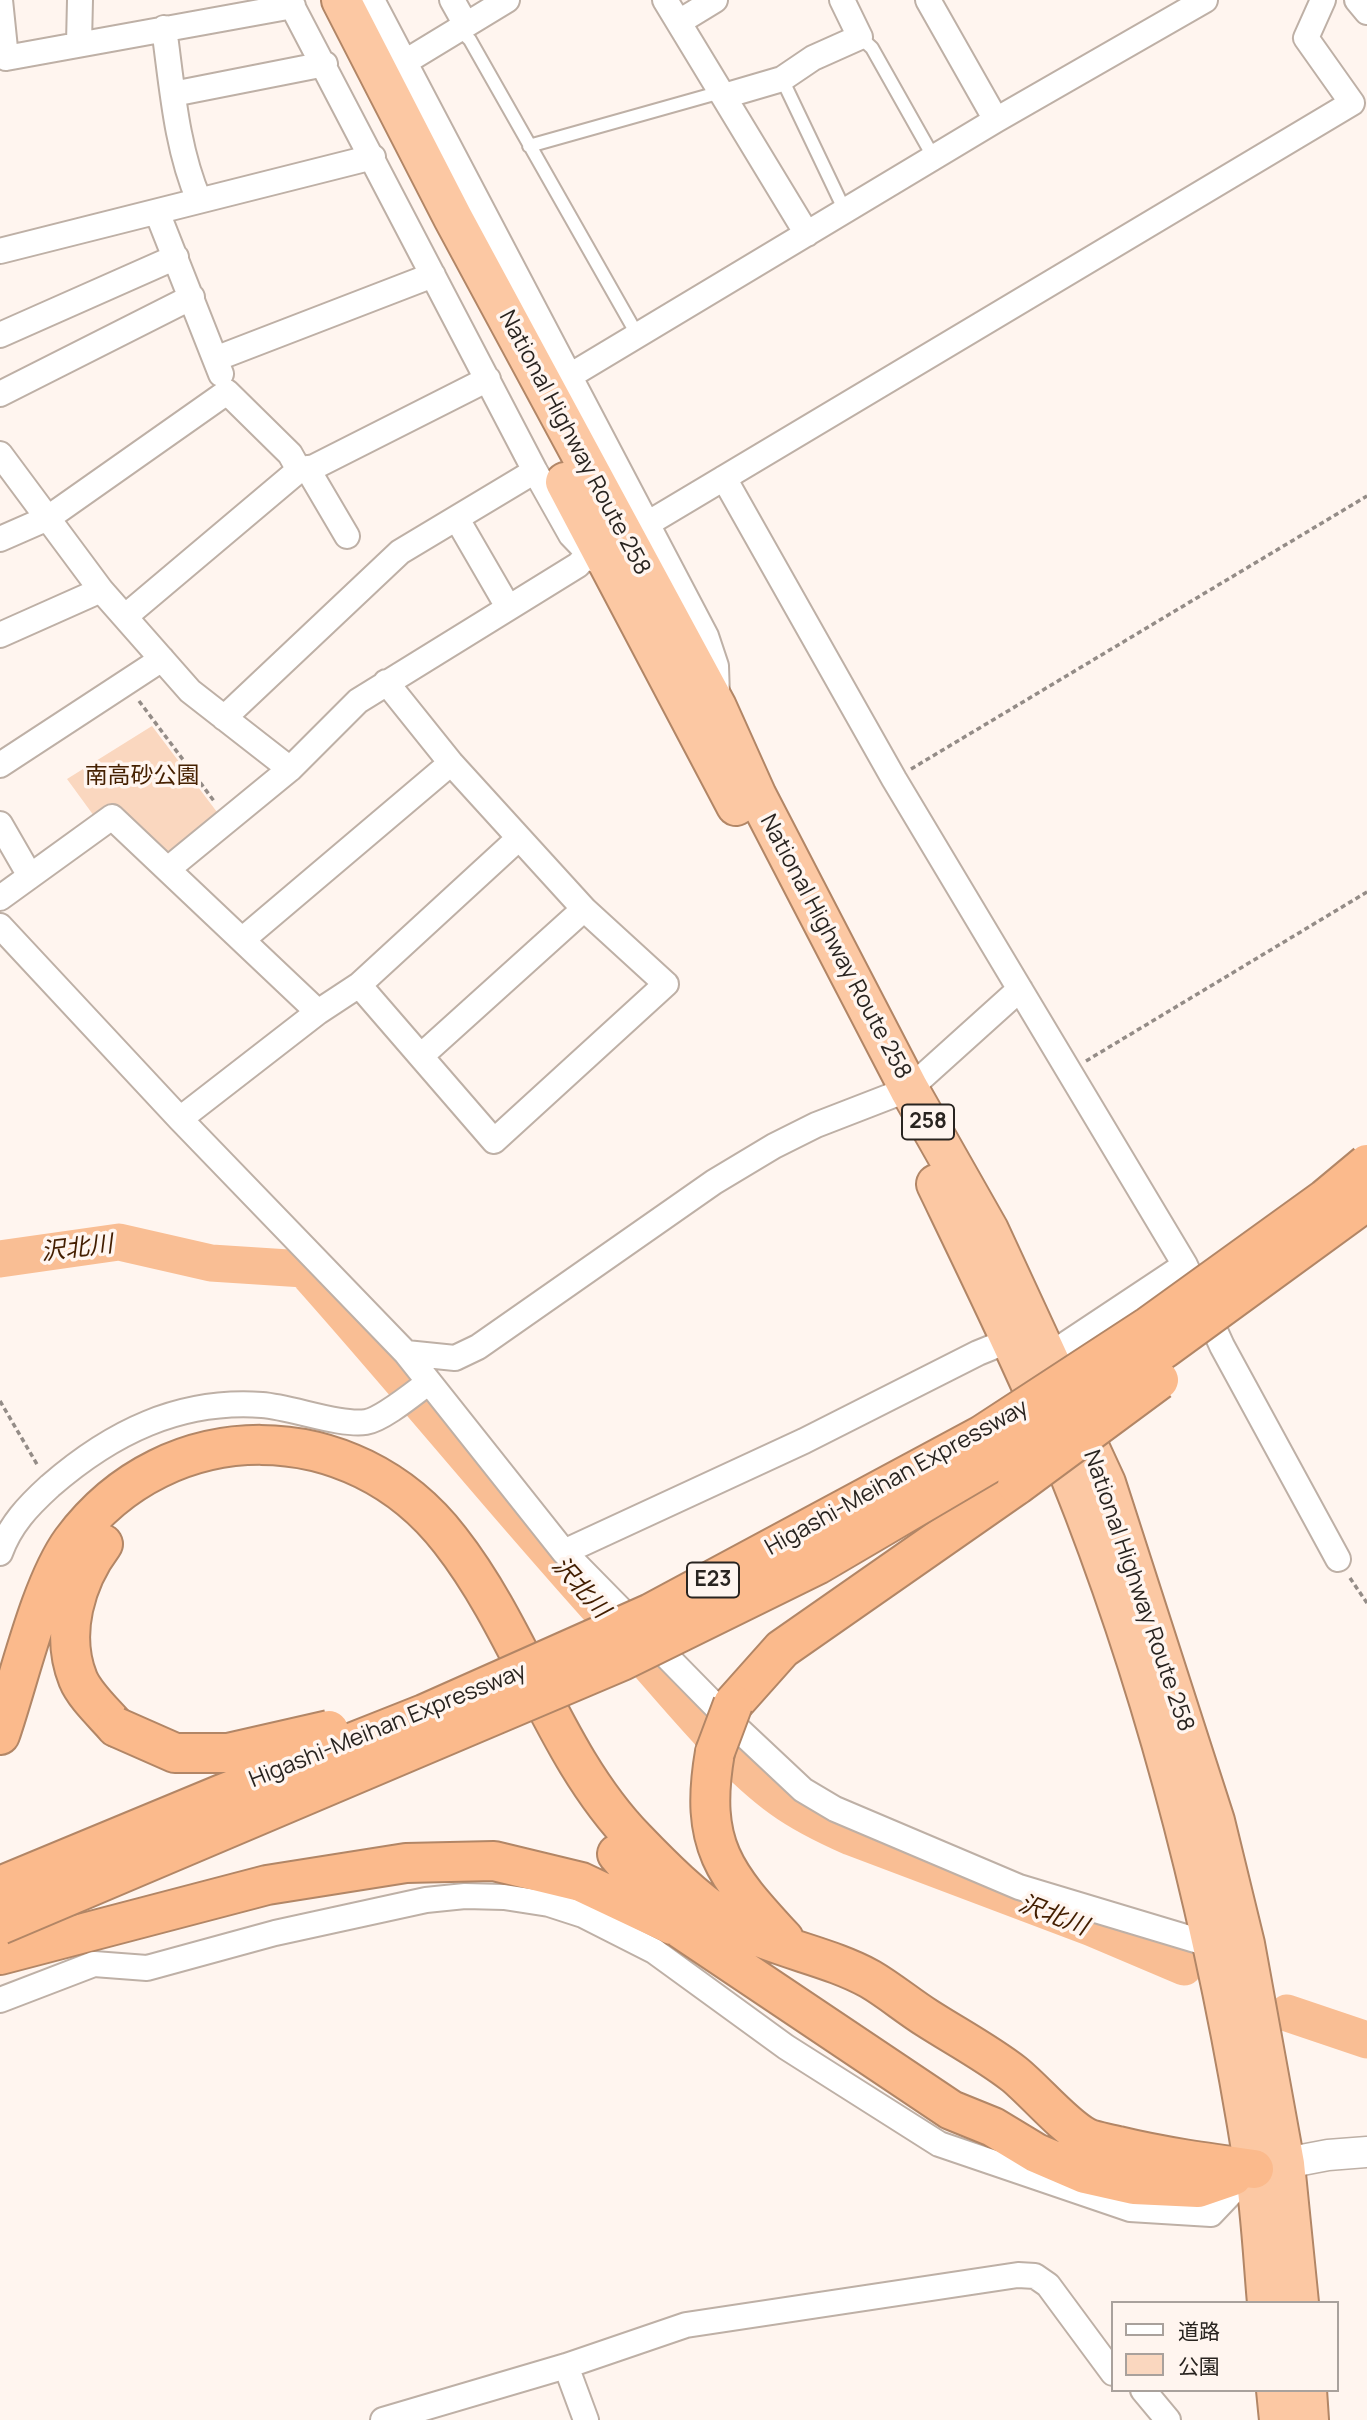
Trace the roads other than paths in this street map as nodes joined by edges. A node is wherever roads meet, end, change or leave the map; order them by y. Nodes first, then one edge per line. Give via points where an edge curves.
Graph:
1 (0, 0) edge
2 (80, 0) edge
3 (452, 0) edge
4 (507, 0) edge
5 (665, 0) edge
6 (715, 0) edge
7 (842, 0) edge
8 (928, 0) edge
9 (1205, 0) edge
10 (1322, 0) edge
11 (1357, 0) edge
12 (326, 7) edge
13 (1367, 12) edge
14 (679, 22) junction
15 (462, 27) junction
16 (164, 28) junction
17 (860, 37) junction
18 (79, 43) junction
19 (3, 58) edge
20 (405, 62) junction
21 (325, 64) junction
22 (782, 79) junction
23 (173, 94) junction
24 (722, 94) junction
25 (996, 120) junction
26 (529, 146) junction
27 (373, 157) junction
28 (934, 158) junction
29 (199, 200) junction
30 (845, 211) junction
31 (157, 212) junction
32 (807, 234) junction
33 (0, 251) edge
34 (176, 257) junction
35 (433, 275) junction
36 (192, 297) junction
37 (0, 335) edge
38 (638, 336) junction
39 (215, 359) junction
40 (568, 377) junction
41 (488, 379) junction
42 (227, 392) junction
43 (0, 394) edge
44 (0, 454) edge
45 (303, 469) junction
46 (536, 471) junction
47 (724, 478) junction
48 (48, 518) junction
49 (457, 519) junction
50 (647, 524) junction
51 (347, 536) dead end
52 (0, 539) edge
53 (600, 564) junction
54 (102, 590) junction
55 (508, 607) junction
56 (127, 615) junction
57 (0, 635) edge
58 (162, 659) junction
59 (386, 682) junction
60 (717, 707) junction
61 (224, 718) junction
62 (451, 763) junction
63 (0, 765) edge
64 (290, 769) junction
65 (0, 824) edge
66 (519, 838) junction
67 (168, 869) junction
68 (30, 876) junction
69 (0, 898) edge
70 (584, 909) junction
71 (0, 926) edge
72 (242, 940) junction
73 (359, 985) junction
74 (1020, 989) junction
75 (318, 1012) junction
76 (421, 1056) junction
77 (901, 1093) junction
78 (180, 1119) junction
79 (1367, 1164) edge
80 (1355, 1212) edge
81 (1185, 1265) junction
82 (1010, 1340) junction
83 (405, 1353) junction
84 (1048, 1356) junction
85 (418, 1390) junction
86 (564, 1552) junction
87 (0, 1553) edge
88 (1338, 1559) road end
89 (743, 1564) junction
90 (0, 1735) edge
91 (0, 1886) edge
92 (681, 1929) junction
93 (9, 1942) edge
94 (1212, 1945) junction
95 (792, 1948) junction
96 (0, 2000) edge
97 (1367, 2152) edge
98 (1270, 2166) junction
99 (1267, 2301) edge
100 (1299, 2301) edge
101 (566, 2366) junction
102 (1112, 2372) edge
103 (1127, 2392) edge
104 (1145, 2392) edge
105 (1276, 2392) edge
106 (1307, 2392) edge
107 (383, 2420) edge
108 (586, 2420) edge
109 (1148, 2420) edge
110 (1168, 2420) edge
111 (1279, 2420) edge
112 (1309, 2420) edge

1 - 19 street
2 - 18 street
3 - 15 street
4 - 15 street
5 - 14 street
6 - 14 street
7 - 17 street
8 - 25 street
9 - 25 street
10 - 47 street via 1306,38 1352,103
11 - 13 street
12 - 16 street
12 - 20 street
12 - 21 street
12 - 53 highway, National Highway Route 258 / 258
12 - 60 highway, National Highway Route 258 / 258 via 459,230
14 - 24 street
15 - 20 street
15 - 26 lane
16 - 18 street
16 - 23 street
17 - 22 street via 813,58
17 - 28 lane via 872,48
18 - 19 street
20 - 40 street
21 - 23 street
21 - 27 street
22 - 24 street
22 - 30 lane
23 - 29 street
24 - 26 lane
24 - 32 street
25 - 28 street
26 - 38 lane
27 - 29 street
27 - 35 street
28 - 30 street
29 - 31 street
30 - 32 street
31 - 33 street
31 - 34 street
32 - 38 street
34 - 36 street
34 - 37 street
35 - 39 street
35 - 41 street
36 - 39 street
36 - 43 street
38 - 40 street
39 - 42 street
40 - 50 street
41 - 45 street
41 - 46 street
42 - 45 street
42 - 48 street
44 - 48 street
45 - 51 street
45 - 56 street
46 - 49 street
46 - 53 street via 571,535
47 - 50 street
47 - 74 street via 894,779
48 - 52 street
48 - 54 street
49 - 55 street
49 - 61 street via 400,552
50 - 60 street via 706,636 716,666
53 - 55 street via 578,565
53 - 77 highway, National Highway Route 258 / 258 via 841,1009
54 - 56 street
54 - 57 street
55 - 59 street
56 - 58 street
58 - 61 street via 190,691
58 - 63 street
59 - 62 street
59 - 64 street via 358,701
60 - 77 highway, National Highway Route 258 / 258
61 - 64 street
62 - 66 street
62 - 72 street
64 - 67 street
65 - 68 street
66 - 70 street
66 - 73 street
67 - 68 street via 112,817
67 - 72 street
68 - 69 street
70 - 76 street
70 - 76 street via 666,984 494,1141
71 - 78 street
72 - 75 street
73 - 75 street
73 - 76 street
74 - 77 street
74 - 81 street
75 - 78 street
77 - 82 highway, National Highway Route 258 / 258
77 - 83 street via 816,1125 762,1153 478,1347 455,1358
77 - 84 highway, National Highway Route 258 / 258 via 989,1230
78 - 83 street
79 - 89 highway, Higashi-Meihan Expressway / E23, bridge via 1149,1325 982,1435
80 - 93 highway, Higashi-Meihan Expressway / E23, bridge via 1164,1349 1005,1453 817,1565 622,1661
80 - 95 highway, bridge via 1301,1270 1017,1485 782,1648 733,1704 715,1752 710,1781 722,1864 741,1893
81 - 84 street
81 - 88 street via 1222,1346
82 - 86 street
82 - 94 highway, National Highway Route 258 / 258 via 1084,1511 1133,1654 1186,1829
83 - 85 street
84 - 98 highway, National Highway Route 258 / 258 via 1106,1483 1215,1821 1245,1944
85 - 86 street
85 - 87 street via 370,1421 266,1405 208,1406 127,1431 90,1452 50,1486 20,1516
86 - 94 street via 803,1790 835,1809 1019,1888
89 - 91 highway, Higashi-Meihan Expressway / E23, bridge via 651,1613 425,1714
89 - 92 highway, bridge via 698,1574 360,1721 228,1753 174,1753 116,1727 79,1681 71,1647 72,1614 83,1572 102,1545 152,1498 186,1481 231,1470 275,1469 310,1475 373,1502 435,1558 493,1648 549,1763 591,1825
90 - 95 highway via 46,1596 69,1545 113,1496 156,1468 208,1449 269,1444 325,1453 363,1467 398,1490 449,1538 514,1638 587,1777 632,1836 728,1922
92 - 93 highway via 581,1882 494,1861 406,1863 267,1885
92 - 98 highway via 951,2110 1085,2174 1134,2185 1198,2188
94 - 98 highway, National Highway Route 258 / 258
95 - 98 highway via 868,1978 1012,2072 1085,2137 1164,2157
96 - 98 street via 94,1964 147,1968 275,1933 426,1900 504,1897 583,1915 654,1951 786,2047 939,2144 1001,2167 1130,2209 1211,2214
97 - 98 street
98 - 99 highway, National Highway Route 258 / 258
98 - 100 highway, National Highway Route 258 / 258
101 - 102 street via 686,2325 1018,2275 1035,2276 1048,2285
101 - 107 street
101 - 108 street
103 - 109 street
104 - 110 street
105 - 111 highway
106 - 112 highway

